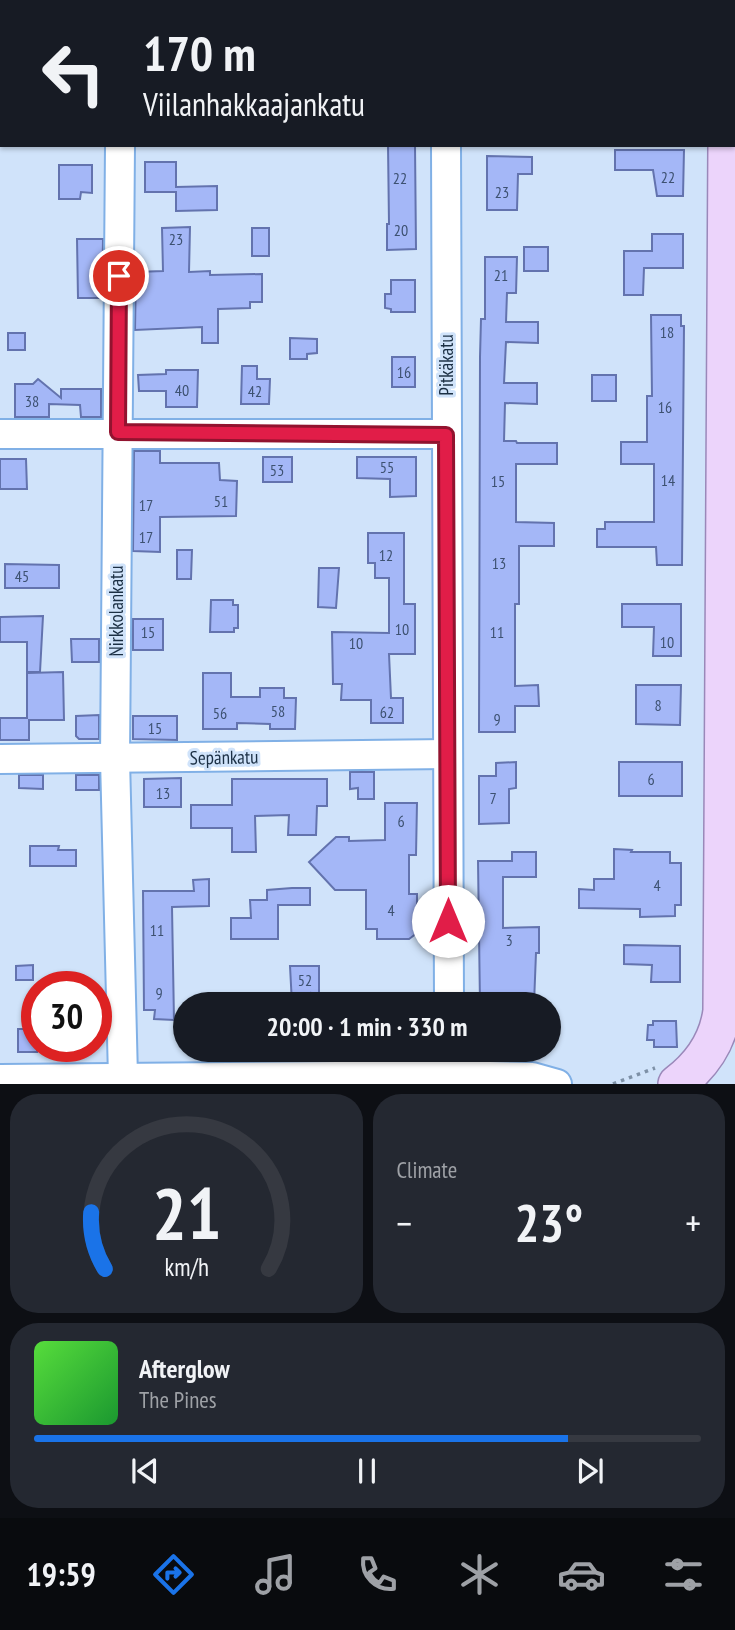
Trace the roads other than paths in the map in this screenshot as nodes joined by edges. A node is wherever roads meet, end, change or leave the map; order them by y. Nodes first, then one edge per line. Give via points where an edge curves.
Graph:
1 (120, 147) edge
2 (446, 147) edge
3 (730, 149) edge
4 (118, 432) junction
5 (0, 433) edge
6 (446, 435) junction
7 (448, 754) junction
8 (0, 759) edge
9 (115, 759) junction
10 (449, 992) edge
11 (449, 1062) edge
12 (669, 1075) edge
13 (122, 1077) junction
14 (0, 1079) edge
15 (557, 1084) edge

1 - 4 street, Nirkkolankatu
2 - 6 street, Pitkäkatu
3 - 12 main road via 722,1011 707,1054
4 - 5 street
4 - 6 street
4 - 9 street, Nirkkolankatu
6 - 7 street, Pitkäkatu
7 - 9 street, Sepänkatu
7 - 10 street, Pitkäkatu
8 - 9 street, Sepänkatu
9 - 13 street, Nirkkolankatu
11 - 13 street
11 - 15 street
13 - 14 street

